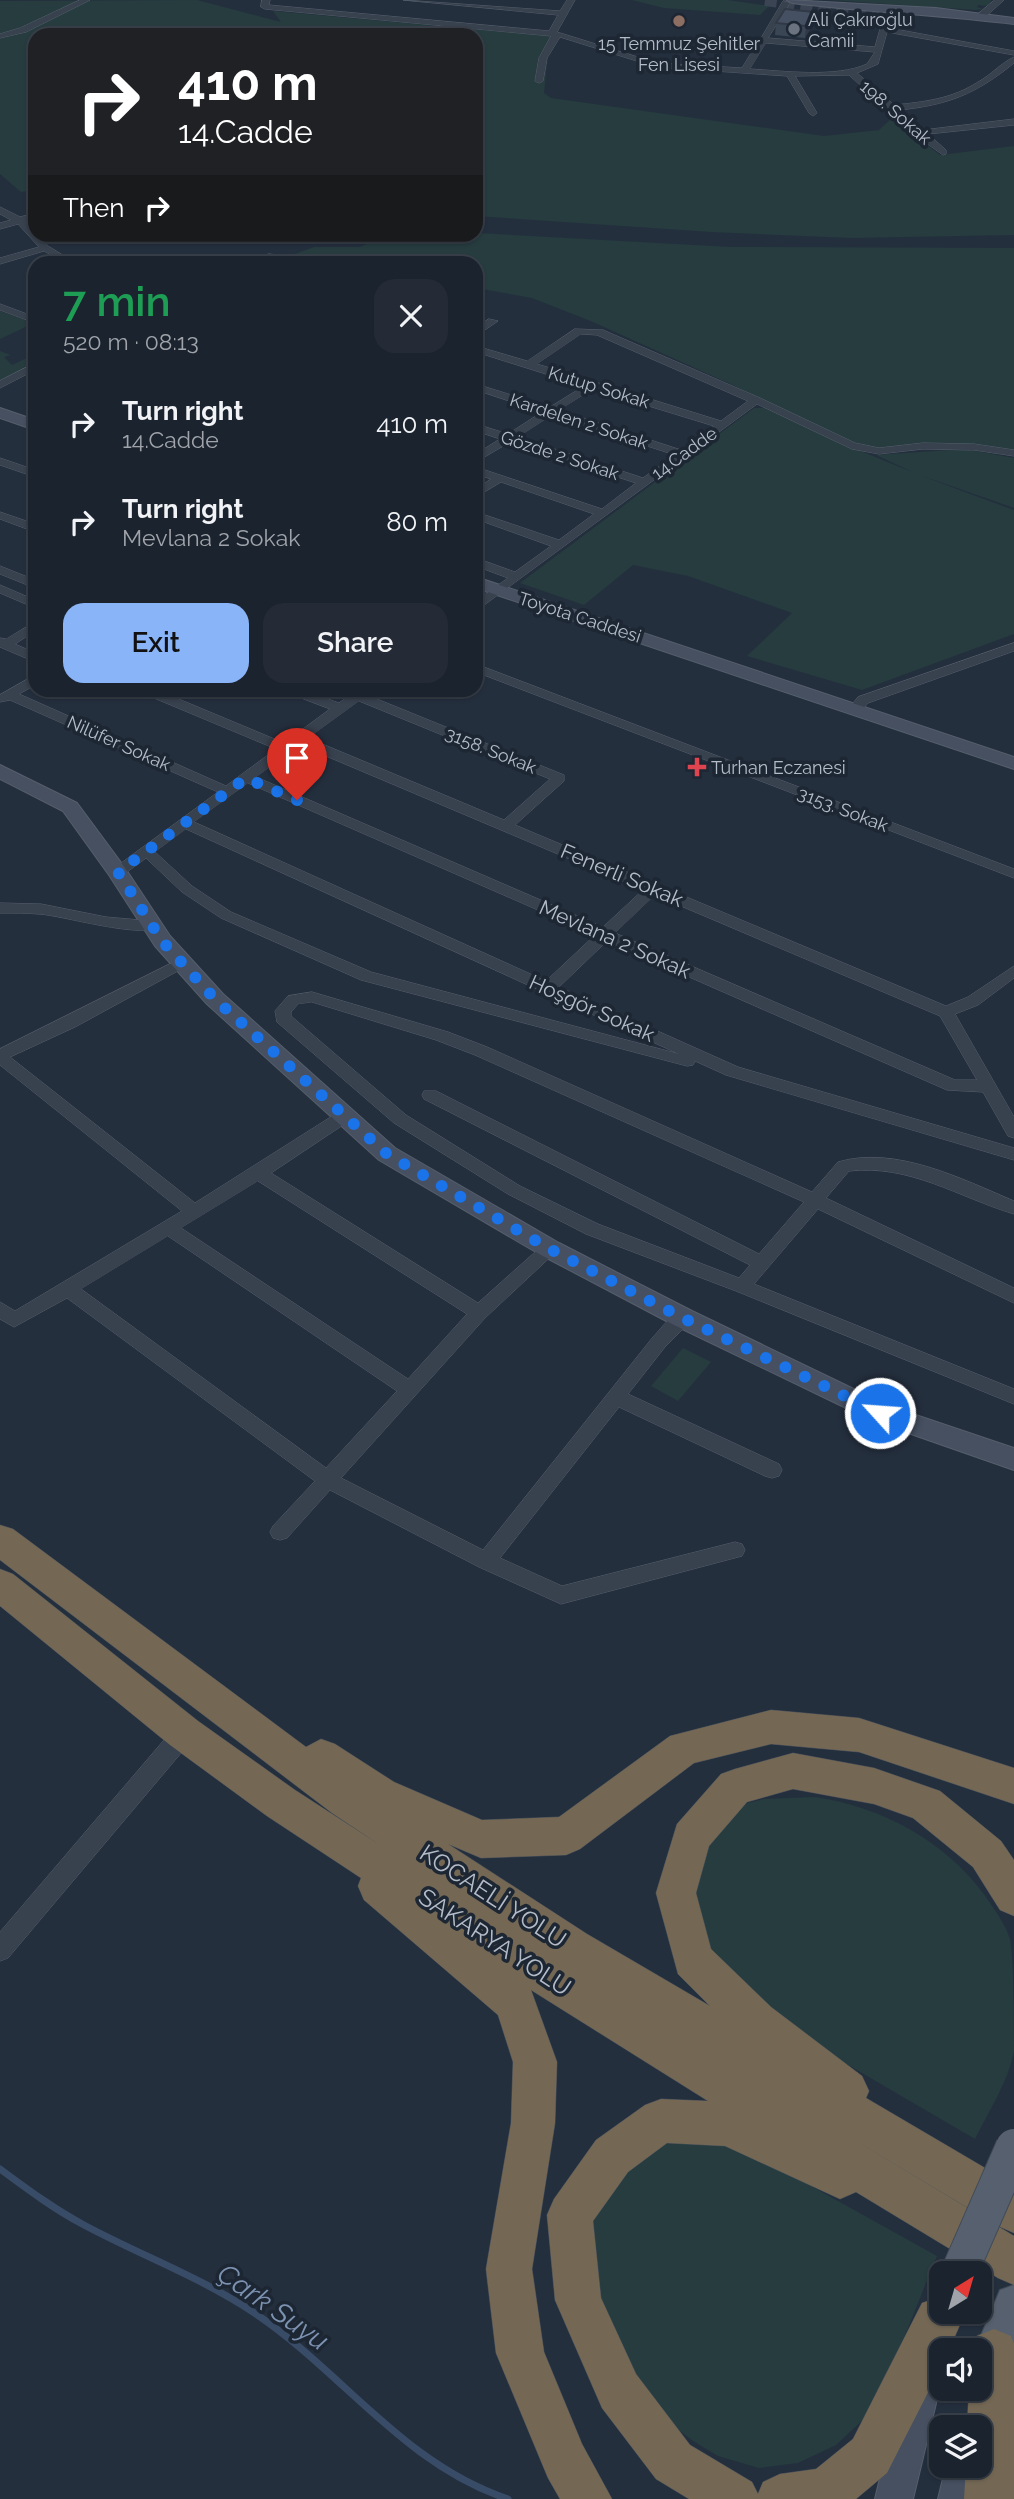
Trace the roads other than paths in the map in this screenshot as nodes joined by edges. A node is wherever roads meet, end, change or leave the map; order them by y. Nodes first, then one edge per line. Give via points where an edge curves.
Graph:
1 (86, 0) edge
2 (407, 0) edge
3 (571, 0) edge
4 (1000, 0) edge
5 (433, 1) edge
6 (789, 1) edge
7 (265, 4) edge
8 (901, 12) dead end
9 (562, 13) junction
10 (981, 16) junction
11 (1014, 21) edge
12 (884, 29) junction
13 (557, 34) junction
14 (0, 36) edge
15 (760, 40) junction
16 (880, 50) junction
17 (1014, 53) edge
18 (1014, 59) edge
19 (744, 70) junction
20 (851, 72) junction
21 (790, 74) junction
22 (539, 81) dead end
23 (890, 108) junction
24 (813, 113) dead end
25 (1014, 122) edge
26 (918, 133) junction
27 (943, 152) dead end
28 (0, 210) edge
29 (28, 219) edge
30 (21, 222) junction
31 (0, 226) edge
32 (28, 229) edge
33 (40, 242) edge
34 (46, 248) junction
35 (60, 256) edge
36 (0, 261) edge
37 (0, 307) edge
38 (28, 317) edge
39 (483, 318) edge
40 (483, 328) edge
41 (483, 351) edge
42 (529, 365) junction
43 (28, 370) edge
44 (0, 385) edge
45 (592, 385) junction
46 (483, 389) edge
47 (755, 400) junction
48 (550, 411) junction
49 (0, 413) edge
50 (28, 423) edge
51 (722, 425) junction
52 (483, 430) edge
53 (509, 438) junction
54 (1014, 453) edge
55 (683, 454) junction
56 (483, 455) edge
57 (0, 461) edge
58 (28, 471) edge
59 (483, 472) edge
60 (500, 478) junction
61 (645, 482) junction
62 (483, 489) edge
63 (603, 513) junction
64 (0, 514) edge
65 (483, 517) edge
66 (28, 525) edge
67 (561, 545) junction
68 (483, 565) edge
69 (0, 570) edge
70 (517, 577) junction
71 (28, 578) edge
72 (483, 584) edge
73 (0, 589) edge
74 (499, 590) junction
75 (28, 601) edge
76 (483, 602) edge
77 (28, 630) edge
78 (0, 643) edge
79 (1014, 647) edge
80 (28, 655) edge
81 (483, 671) edge
82 (28, 683) edge
83 (166, 697) edge
84 (311, 697) edge
85 (354, 697) edge
86 (373, 697) edge
87 (5, 698) edge
88 (860, 704) junction
89 (339, 708) junction
90 (292, 743) junction
91 (1014, 752) edge
92 (1014, 763) edge
93 (0, 771) edge
94 (246, 778) junction
95 (228, 791) junction
96 (184, 823) junction
97 (506, 826) junction
98 (146, 851) junction
99 (118, 872) junction
100 (1014, 874) edge
101 (654, 888) junction
102 (0, 908) edge
103 (151, 926) junction
104 (604, 935) junction
105 (182, 963) junction
106 (1014, 971) edge
107 (547, 989) junction
108 (946, 1012) junction
109 (0, 1056) edge
110 (732, 1071) junction
111 (987, 1086) junction
112 (430, 1095) dead end
113 (343, 1117) junction
114 (1014, 1132) edge
115 (1014, 1154) edge
116 (258, 1173) junction
117 (815, 1200) junction
118 (1014, 1208) edge
119 (195, 1212) junction
120 (168, 1228) junction
121 (550, 1249) junction
122 (761, 1263) junction
123 (742, 1286) junction
124 (68, 1289) junction
125 (1014, 1297) edge
126 (0, 1309) edge
127 (479, 1313) junction
128 (683, 1318) junction
129 (410, 1390) junction
130 (616, 1397) junction
131 (1014, 1397) edge
132 (1014, 1459) edge
133 (772, 1470) dead end
134 (328, 1480) junction
135 (280, 1532) dead end
136 (0, 1540) edge
137 (735, 1550) dead end
138 (486, 1562) junction
139 (0, 1585) edge
140 (82, 1601) junction
141 (184, 1732) junction
142 (1014, 1786) edge
143 (281, 1803) junction
144 (1014, 1896) edge
145 (0, 1950) edge
146 (1014, 2147) edge
147 (959, 2178) junction
148 (1014, 2210) edge
149 (996, 2261) edge
150 (1014, 2304) edge
151 (936, 2324) edge
152 (938, 2324) edge
153 (994, 2353) junction
154 (978, 2415) edge
155 (962, 2478) edge
156 (587, 2499) edge
157 (735, 2499) edge
158 (780, 2499) edge
159 (894, 2499) edge
160 (957, 2499) edge
161 (989, 2499) edge

1 - 14 street
2 - 5 street
3 - 9 street
4 - 10 street
5 - 9 street
6 - 10 street
6 - 15 street
7 - 13 street
8 - 12 street
9 - 13 street via 552,30
10 - 11 street
12 - 16 street, 198. Sokak
12 - 17 street
13 - 19 street via 656,65
13 - 22 street via 540,65
15 - 16 street
15 - 19 street
16 - 20 street, 198. Sokak via 873,65
18 - 23 street via 959,98
19 - 21 street
20 - 21 street
20 - 23 street, 198. Sokak
21 - 24 street
23 - 26 street, 198. Sokak
25 - 26 street
26 - 27 street, 198. Sokak
28 - 30 street
29 - 30 street
30 - 31 street
30 - 32 street
33 - 34 street
34 - 35 street
34 - 36 street
37 - 38 street
39 - 40 street via 493,321
41 - 42 street, Kutup Sokak
42 - 45 street, Kutup Sokak
42 - 47 street via 579,331 599,332
43 - 44 street
45 - 48 street
45 - 51 street, Kutup Sokak
46 - 48 street, Kardelen 2 Sokak
47 - 51 street, 14.Cadde
47 - 54 street via 859,448 964,446
48 - 53 street
48 - 55 street, Kardelen 2 Sokak
49 - 50 street
51 - 55 street, 14.Cadde
52 - 53 street, Gözde 2 Sokak
53 - 56 street
53 - 61 street, Gözde 2 Sokak
55 - 61 street, 14.Cadde
57 - 58 street
59 - 60 street
60 - 62 street
60 - 63 street
61 - 63 street, 14.Cadde
63 - 67 street, 14.Cadde
64 - 66 street
65 - 67 street
67 - 70 street, 14.Cadde
68 - 70 street
69 - 71 street
70 - 74 street, 14.Cadde
72 - 74 street, Toyota Caddesi
73 - 75 street
74 - 76 street, 14.Cadde
74 - 88 street, Toyota Caddesi
77 - 78 street
78 - 80 street
79 - 88 street
81 - 100 street, 3153. Sokak
82 - 87 street
83 - 90 street, Fenerli Sokak
84 - 89 street
85 - 89 street
86 - 97 street, 3158. Sokak via 559,778
87 - 95 street, Nilüfer Sokak
88 - 91 street, Toyota Caddesi
88 - 92 street, Toyota Caddesi
89 - 90 street
90 - 94 street
90 - 97 street, Fenerli Sokak
93 - 99 street via 70,807
94 - 95 street
94 - 104 street, Mevlana 2 Sokak
95 - 96 street
96 - 98 street
96 - 107 street, Hoşgör Sokak
97 - 101 street, Fenerli Sokak
98 - 99 street
98 - 110 street via 204,903 366,976
99 - 103 street
101 - 104 street
101 - 108 street, Fenerli Sokak
102 - 103 street via 41,909
103 - 105 street
104 - 107 street
104 - 111 street, Mevlana 2 Sokak via 953,1086
105 - 109 street
105 - 113 street
106 - 108 street via 973,1001
107 - 110 street, Hoşgör Sokak
108 - 111 street
109 - 119 street
110 - 115 street, Hoşgör Sokak
111 - 114 street
112 - 122 street
113 - 116 street
113 - 121 street via 387,1154
116 - 119 street
116 - 127 street
117 - 118 street via 844,1167 859,1163 930,1176
117 - 122 street
117 - 123 street via 442,1036 312,997 293,1000 283,1010 284,1018 400,1119 514,1190 592,1229
117 - 125 street
119 - 120 street
120 - 124 street
120 - 129 street
121 - 127 street
121 - 128 street
122 - 123 street
123 - 131 street
124 - 126 street via 14,1320
124 - 134 street
127 - 129 street
128 - 130 street
128 - 132 street via 880,1413
129 - 134 street
130 - 133 street
130 - 138 street
134 - 135 street
134 - 138 street
136 - 140 highway, KOCAELİ YOLU
137 - 138 street via 561,1595
139 - 141 highway, SAKARYA YOLU
140 - 142 highway via 380,1795 481,1839 566,1836 684,1748 771,1727 859,1735
140 - 147 highway, KOCAELİ YOLU via 346,1800 538,1926
141 - 143 highway, SAKARYA YOLU
141 - 145 street
143 - 149 highway, SAKARYA YOLU
143 - 156 highway via 515,2002 535,2062 533,2123 509,2269 520,2353 565,2461
144 - 147 highway via 986,1854 926,1804 874,1786 793,1770 735,1787 691,1837 676,1893 693,1960 757,2022
146 - 149 main road, bridge
147 - 148 highway, KOCAELİ YOLU
149 - 157 highway via 727,2124 661,2122 612,2156 570,2215 578,2300 619,2391 673,2462
150 - 153 main road
151 - 158 highway via 870,2456 826,2492
152 - 159 street
153 - 154 street
153 - 161 highway
155 - 160 street

